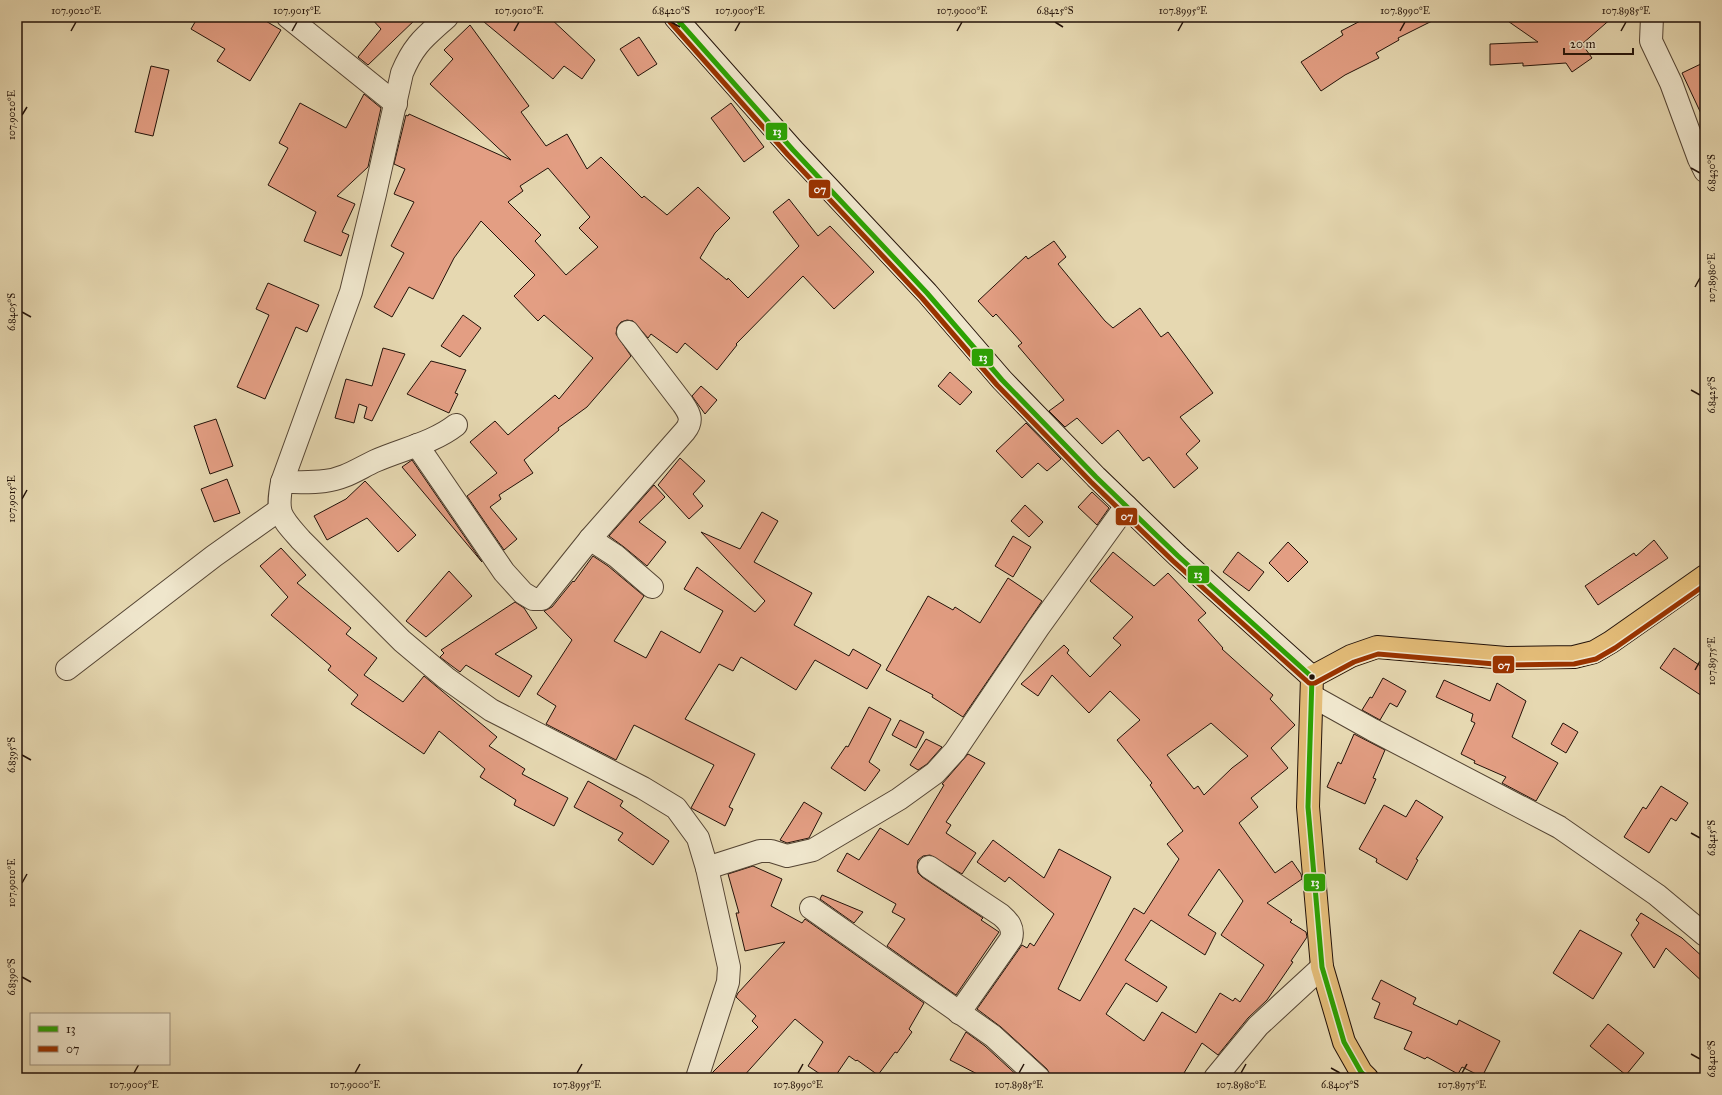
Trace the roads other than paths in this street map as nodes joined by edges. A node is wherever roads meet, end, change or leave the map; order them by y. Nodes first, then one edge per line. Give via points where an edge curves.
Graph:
1 (288, 17) edge
2 (447, 17) edge
3 (675, 17) edge
4 (1652, 17) edge
5 (396, 104) junction
6 (1705, 171) edge
7 (628, 332) dead end
8 (456, 425) dead end
9 (417, 445) junction
10 (282, 482) junction
11 (1126, 506) junction
12 (279, 510) junction
13 (590, 539) junction
14 (1705, 576) edge
15 (652, 587) dead end
16 (67, 669) dead end
17 (1312, 687) junction
18 (707, 868) junction
19 (929, 868) dead end
20 (811, 908) dead end
21 (1705, 935) edge
22 (1322, 967) junction
23 (959, 1013) junction
24 (697, 1078) edge
25 (1039, 1078) edge
26 (1215, 1078) edge
27 (1367, 1078) edge

1 - 5 street
2 - 5 street via 418,43 409,58 402,74
3 - 11 street via 792,150 927,293 1002,380
4 - 6 street via 1651,41 1671,83
5 - 10 street via 351,292
7 - 13 street via 690,414 690,422 685,431
8 - 9 street
9 - 10 street via 374,462 350,476 325,481
9 - 13 street via 504,572 518,589 529,597 542,599
10 - 12 street
11 - 17 street
11 - 18 street via 954,751 935,773 899,799 813,850 787,856 771,851 760,851
12 - 16 street via 214,556
12 - 18 street via 290,528 318,557 402,641 446,678 491,710 643,788 676,808 698,838
13 - 15 street via 616,556
14 - 17 main road via 1594,652 1574,657 1506,658 1377,647 1351,656
17 - 21 street via 1573,836 1657,895
17 - 22 main road via 1308,807
18 - 24 street via 726,952 728,982
19 - 23 street via 1001,915 1010,923 1012,930 1012,939
20 - 23 street
22 - 26 street via 1258,1026
22 - 27 main road via 1344,1042
23 - 25 street via 992,1036

